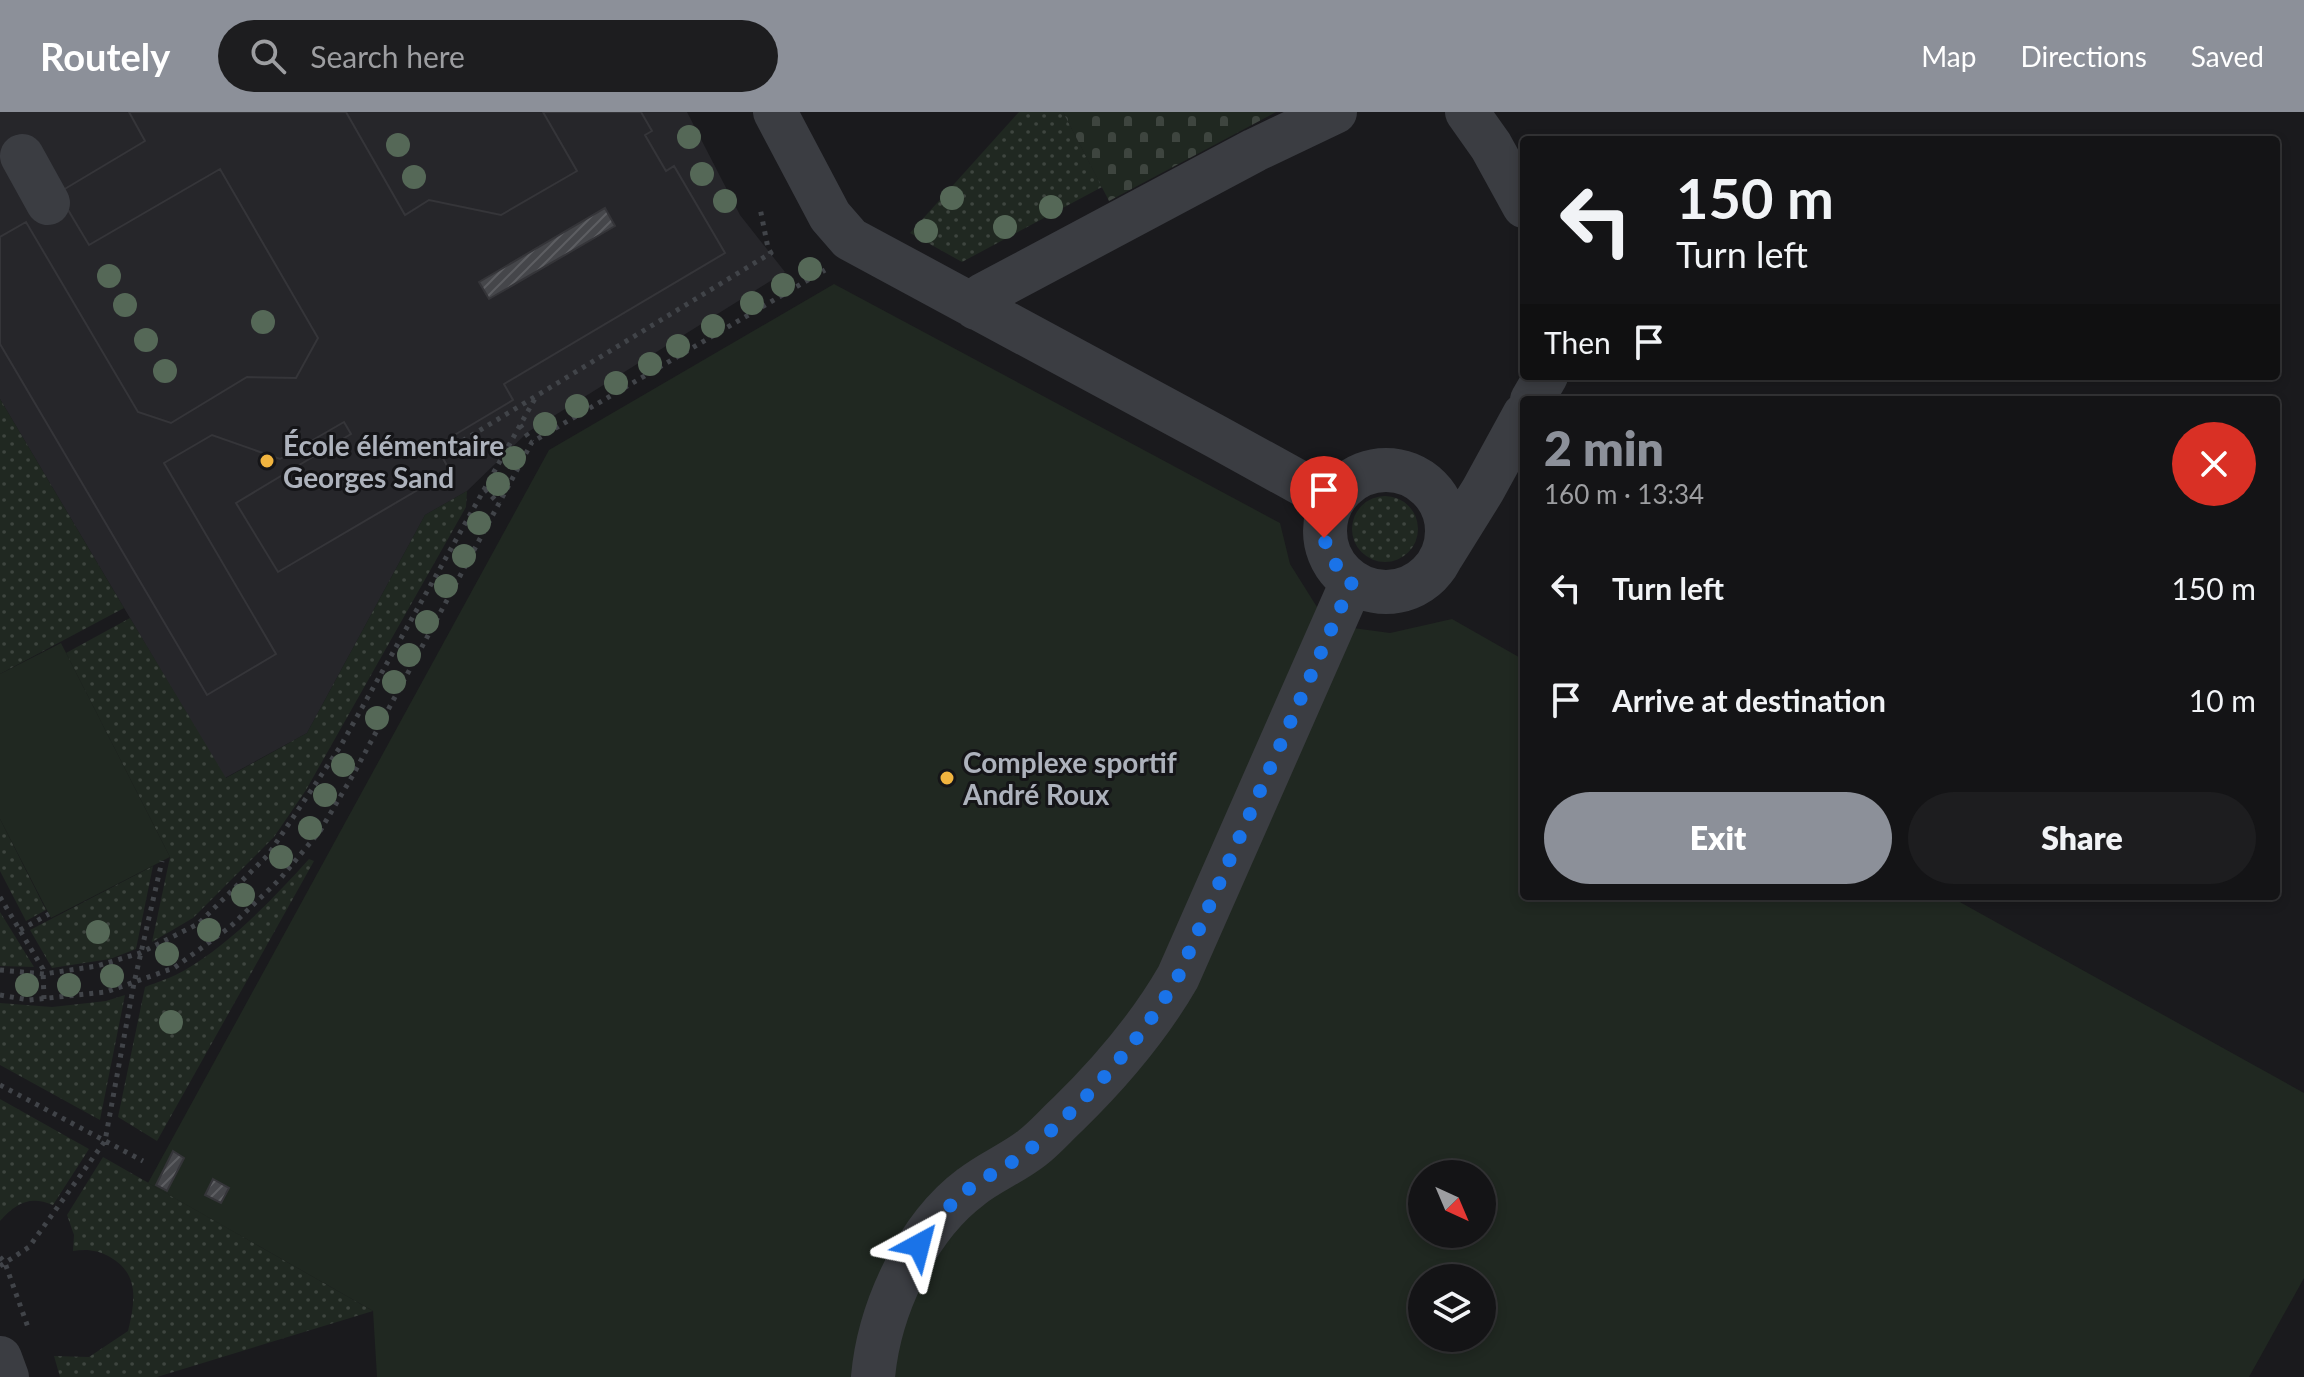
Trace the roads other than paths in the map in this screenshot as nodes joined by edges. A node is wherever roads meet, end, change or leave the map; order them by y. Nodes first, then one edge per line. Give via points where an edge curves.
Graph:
1 (775, 112) edge
2 (1335, 112) edge
3 (1467, 112) edge
4 (22, 156) dead end
5 (1520, 199) edge
6 (48, 203) dead end
7 (976, 308) junction
8 (1520, 422) edge
9 (1334, 498) junction
10 (1441, 558) junction
11 (1352, 582) junction
12 (15, 1346) edge
13 (7, 1377) edge
14 (873, 1377) edge

1 - 7 street via 830,216 850,239
2 - 7 street via 983,295
3 - 5 street
4 - 6 street
7 - 9 street
8 - 10 street
9 - 10 street via 1364,473 1406,472 1438,498 1446,518
9 - 11 street via 1324,538 1330,557
10 - 11 street via 1430,574 1395,592
11 - 14 street via 1158,1012 1065,1117 943,1214 890,1303
12 - 13 street

